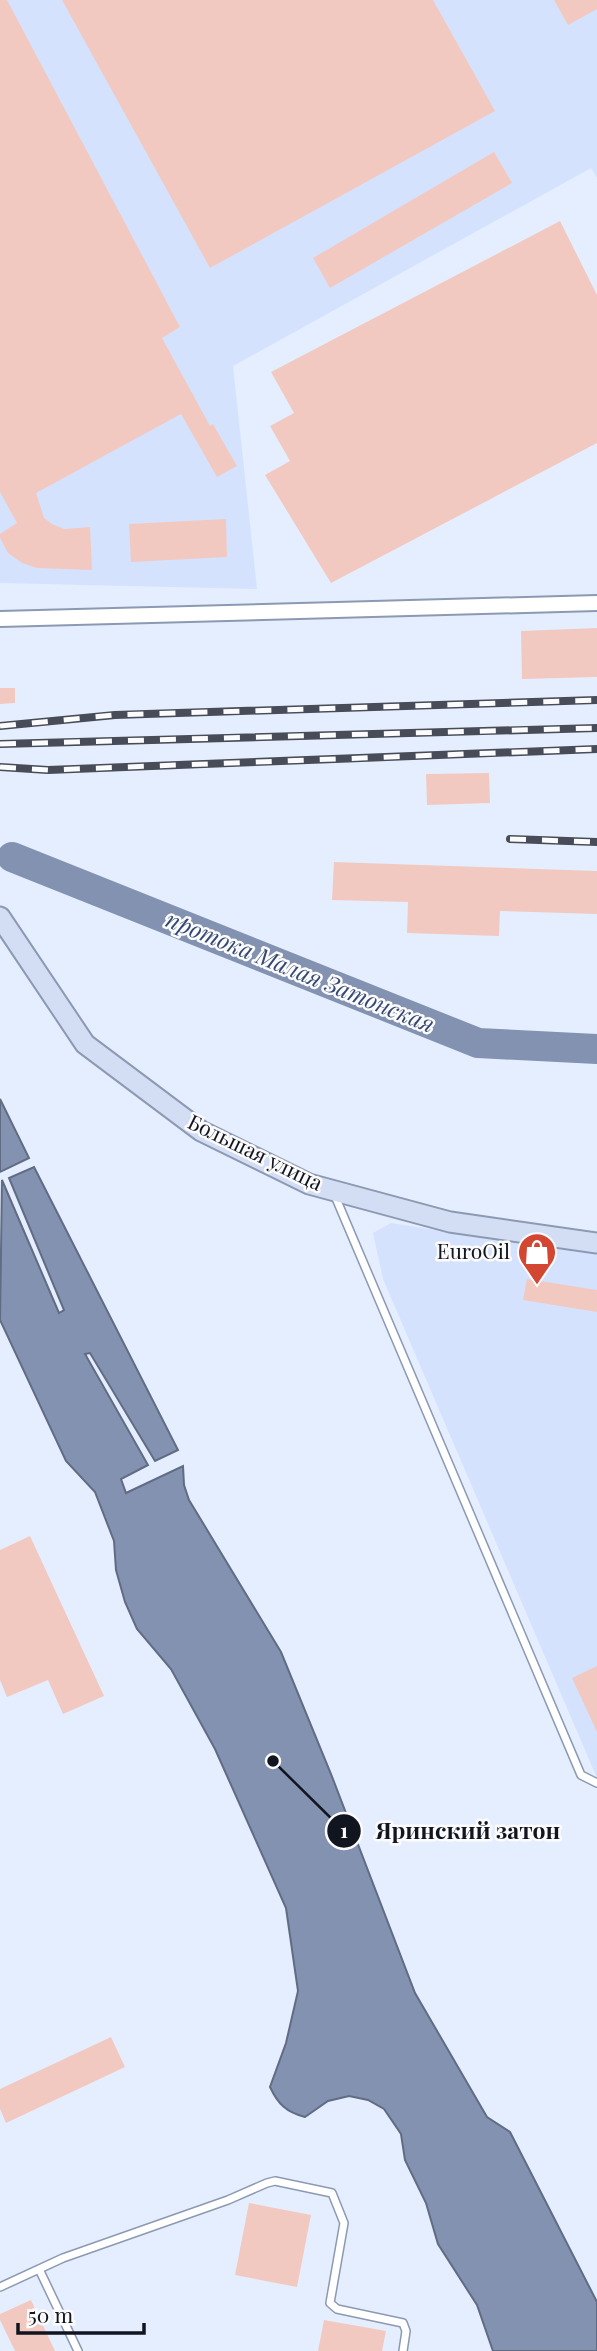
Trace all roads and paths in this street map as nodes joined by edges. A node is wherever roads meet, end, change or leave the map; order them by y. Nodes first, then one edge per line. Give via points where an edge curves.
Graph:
1 (597, 603) edge
2 (0, 619) edge
3 (0, 917) edge
4 (333, 1191) junction
5 (597, 1243) edge
6 (597, 1783) edge
7 (39, 2269) junction
8 (0, 2287) edge
9 (78, 2351) edge
10 (402, 2351) edge

1 - 2 street
3 - 4 main road, Большая улица via 85,1044 201,1131 309,1184
4 - 5 main road, Большая улица via 450,1222
4 - 6 lane via 581,1775
7 - 8 lane
7 - 9 lane
7 - 10 lane via 271,2181 330,2192 344,2223 330,2303 337,2309 404,2323

